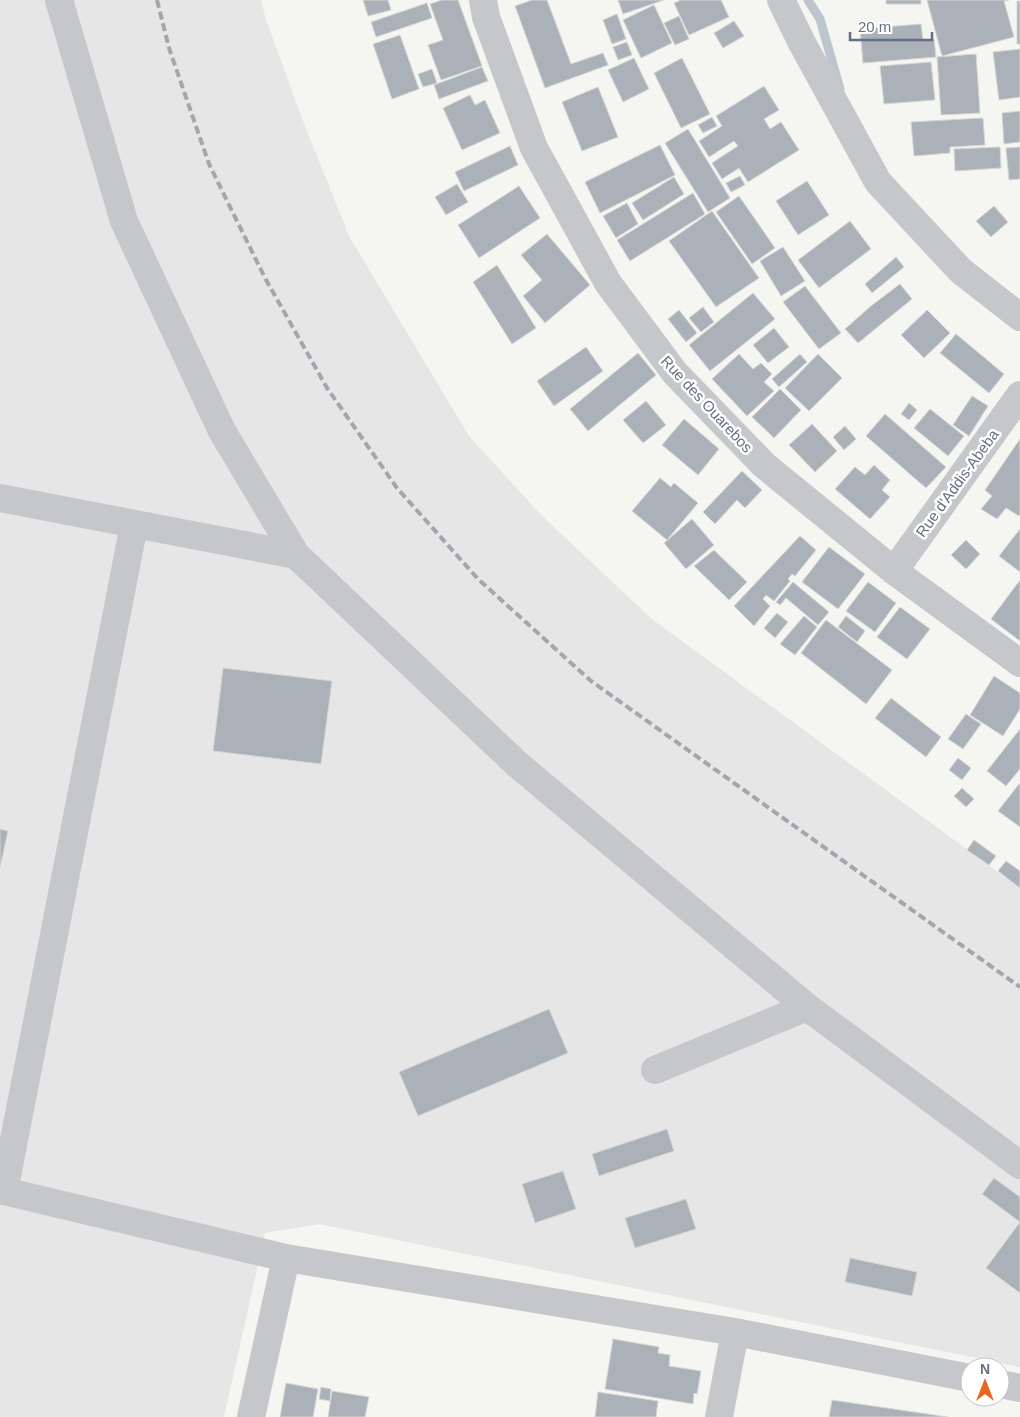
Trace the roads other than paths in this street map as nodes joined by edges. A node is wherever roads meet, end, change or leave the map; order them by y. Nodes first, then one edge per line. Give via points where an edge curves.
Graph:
1 (59, 0) edge
2 (483, 0) edge
3 (781, 0) edge
4 (1020, 317) edge
5 (1020, 395) edge
6 (0, 498) edge
7 (134, 525) junction
8 (296, 555) junction
9 (894, 570) junction
10 (1020, 663) edge
11 (807, 1007) junction
12 (655, 1070) dead end
13 (1020, 1165) edge
14 (2, 1190) edge
15 (286, 1258) junction
16 (735, 1332) junction
17 (960, 1376) edge
18 (251, 1417) edge
19 (719, 1417) edge

1 - 8 street via 124,221 222,431
2 - 9 street, Rue des Ouarebos via 486,17 534,148 608,283 675,373 764,465
3 - 4 street via 878,182 961,271
5 - 9 street, Rue d'Addis-Abeba
6 - 7 street
7 - 8 street
7 - 14 street
8 - 11 street via 517,764
9 - 10 street, Rue des Ouarebos
11 - 12 street
11 - 13 street
14 - 15 street
15 - 16 street
15 - 18 street
16 - 17 street
16 - 19 street

